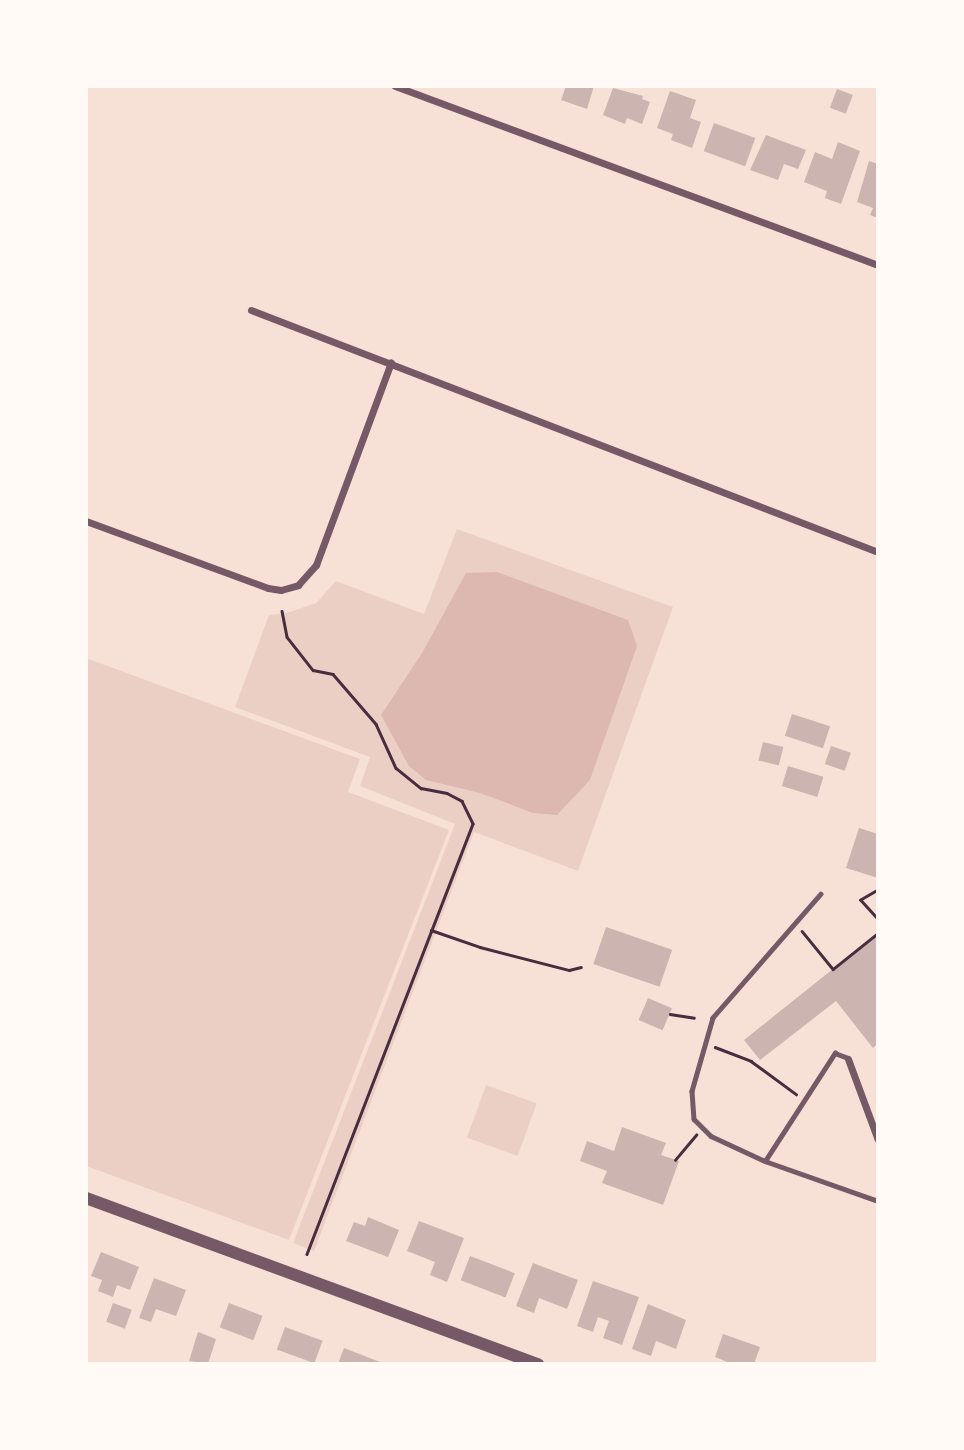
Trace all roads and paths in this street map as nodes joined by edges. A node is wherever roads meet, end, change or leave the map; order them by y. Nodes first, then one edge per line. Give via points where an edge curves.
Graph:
1 (395, 86) edge
2 (878, 265) edge
3 (251, 310) dead end
4 (391, 362) junction
5 (86, 521) edge
6 (878, 552) edge
7 (282, 611) dead end
8 (878, 890) edge
9 (821, 894) dead end
10 (878, 919) edge
11 (796, 923) junction
12 (431, 930) junction
13 (878, 933) edge
14 (581, 967) dead end
15 (670, 1014) dead end
16 (694, 1018) dead end
17 (706, 1044) junction
18 (848, 1059) joint
19 (805, 1100) junction
20 (702, 1127) junction
21 (878, 1140) edge
22 (675, 1160) dead end
23 (765, 1161) junction
24 (86, 1198) edge
25 (878, 1201) edge
26 (307, 1254) dead end
27 (538, 1364) edge

1 - 2 street
3 - 4 street
4 - 5 street via 316,565 298,585 268,588
4 - 6 street
7 - 12 path via 287,637 313,670 333,674 376,724 396,768 421,788 454,796 469,809 471,831
8 - 10 path via 861,900
9 - 11 lane
11 - 13 path via 833,969
11 - 17 lane via 713,1018
12 - 14 path via 569,970
12 - 26 path
15 - 16 path
17 - 19 path via 751,1061
17 - 20 lane via 692,1090 694,1119
18 - 19 lane via 835,1054
18 - 21 street
19 - 23 lane
20 - 22 path
20 - 23 lane via 711,1136
23 - 25 lane
24 - 27 street

